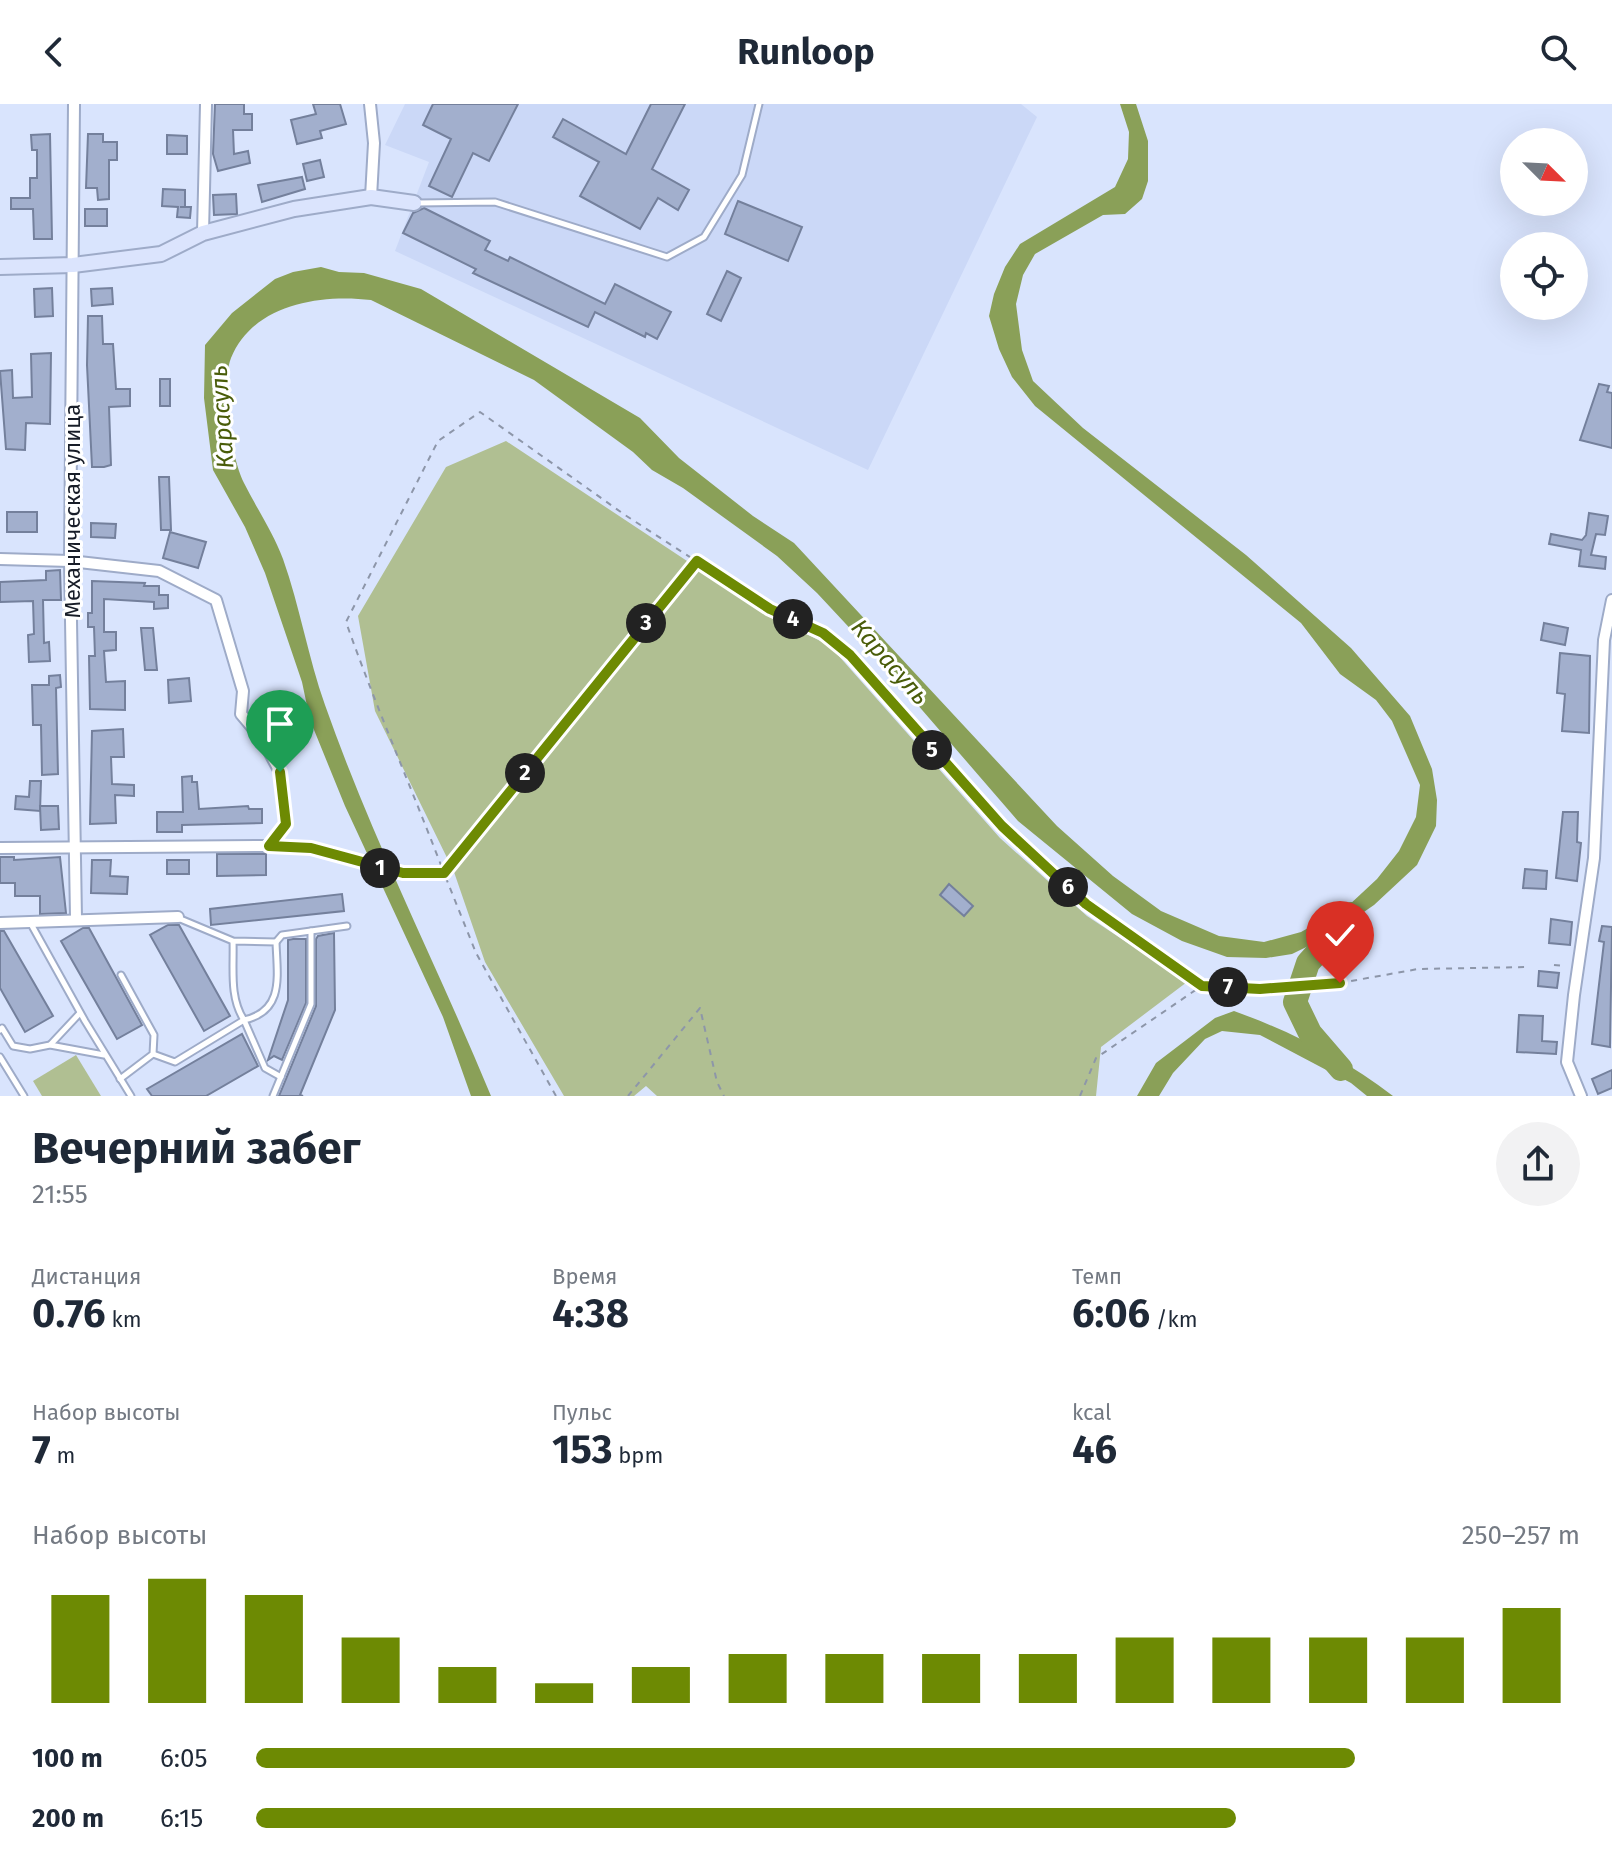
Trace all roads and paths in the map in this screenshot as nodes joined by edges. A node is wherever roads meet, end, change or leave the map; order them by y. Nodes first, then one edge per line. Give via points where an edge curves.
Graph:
1 (74, 104) edge
2 (206, 104) edge
3 (370, 104) edge
4 (759, 104) edge
5 (371, 197) junction
6 (414, 203) joint
7 (203, 233) junction
8 (73, 265) junction
9 (0, 267) edge
10 (0, 559) edge
11 (70, 561) junction
12 (697, 561) junction
13 (1612, 600) edge
14 (269, 846) junction
15 (0, 848) edge
16 (75, 848) junction
17 (403, 873) joint
18 (444, 873) junction
19 (178, 917) joint
20 (76, 918) junction
21 (29, 920) junction
22 (0, 923) edge
23 (347, 926) dead end
24 (311, 931) junction
25 (233, 941) junction
26 (276, 942) junction
27 (1528, 967) dead end
28 (121, 975) dead end
29 (1202, 986) junction
30 (80, 1013) junction
31 (244, 1020) junction
32 (1, 1027) edge
33 (50, 1045) junction
34 (153, 1054) junction
35 (105, 1055) junction
36 (0, 1057) edge
37 (281, 1077) junction
38 (120, 1079) junction
39 (24, 1096) edge
40 (131, 1096) edge
41 (273, 1096) edge
42 (556, 1096) edge
43 (628, 1096) edge
44 (724, 1096) edge
45 (1080, 1096) edge
46 (1581, 1096) edge

1 - 8 street, Механическая улица
2 - 7 street
3 - 5 street
4 - 6 lane via 742,175 704,237 667,257 495,202
5 - 6 street
5 - 7 street via 294,209
7 - 8 street via 161,254
8 - 9 street
8 - 11 street, Механическая улица
10 - 11 street
11 - 14 street via 159,571 216,600 243,691 241,714 280,772 286,824
11 - 16 street, Механическая улица
12 - 18 path
12 - 18 path via 480,412 438,441 346,622
12 - 29 path via 770,609 823,633 850,655 1023,846 1086,904
13 - 46 street via 1604,640 1594,858 1567,1062
14 - 16 street
14 - 17 lane via 311,848
15 - 16 street
16 - 20 street, Механическая улица
17 - 18 path
18 - 42 path via 476,953
19 - 20 street
19 - 25 lane
20 - 21 street
21 - 22 street
21 - 30 lane
23 - 24 lane
24 - 26 lane via 282,935
24 - 37 lane via 311,1004
25 - 26 lane
25 - 31 lane via 233,991
26 - 31 lane via 273,1002 259,1017
27 - 29 path via 1418,969 1340,983 1260,989
28 - 34 lane via 154,1035
29 - 45 path via 1096,1058
30 - 33 lane
30 - 35 lane
31 - 34 lane via 175,1062
31 - 37 lane via 265,1068
32 - 33 lane via 13,1046
33 - 35 lane
34 - 38 lane
35 - 38 lane
36 - 39 lane
37 - 41 lane
38 - 40 lane
43 - 44 path via 700,1008

